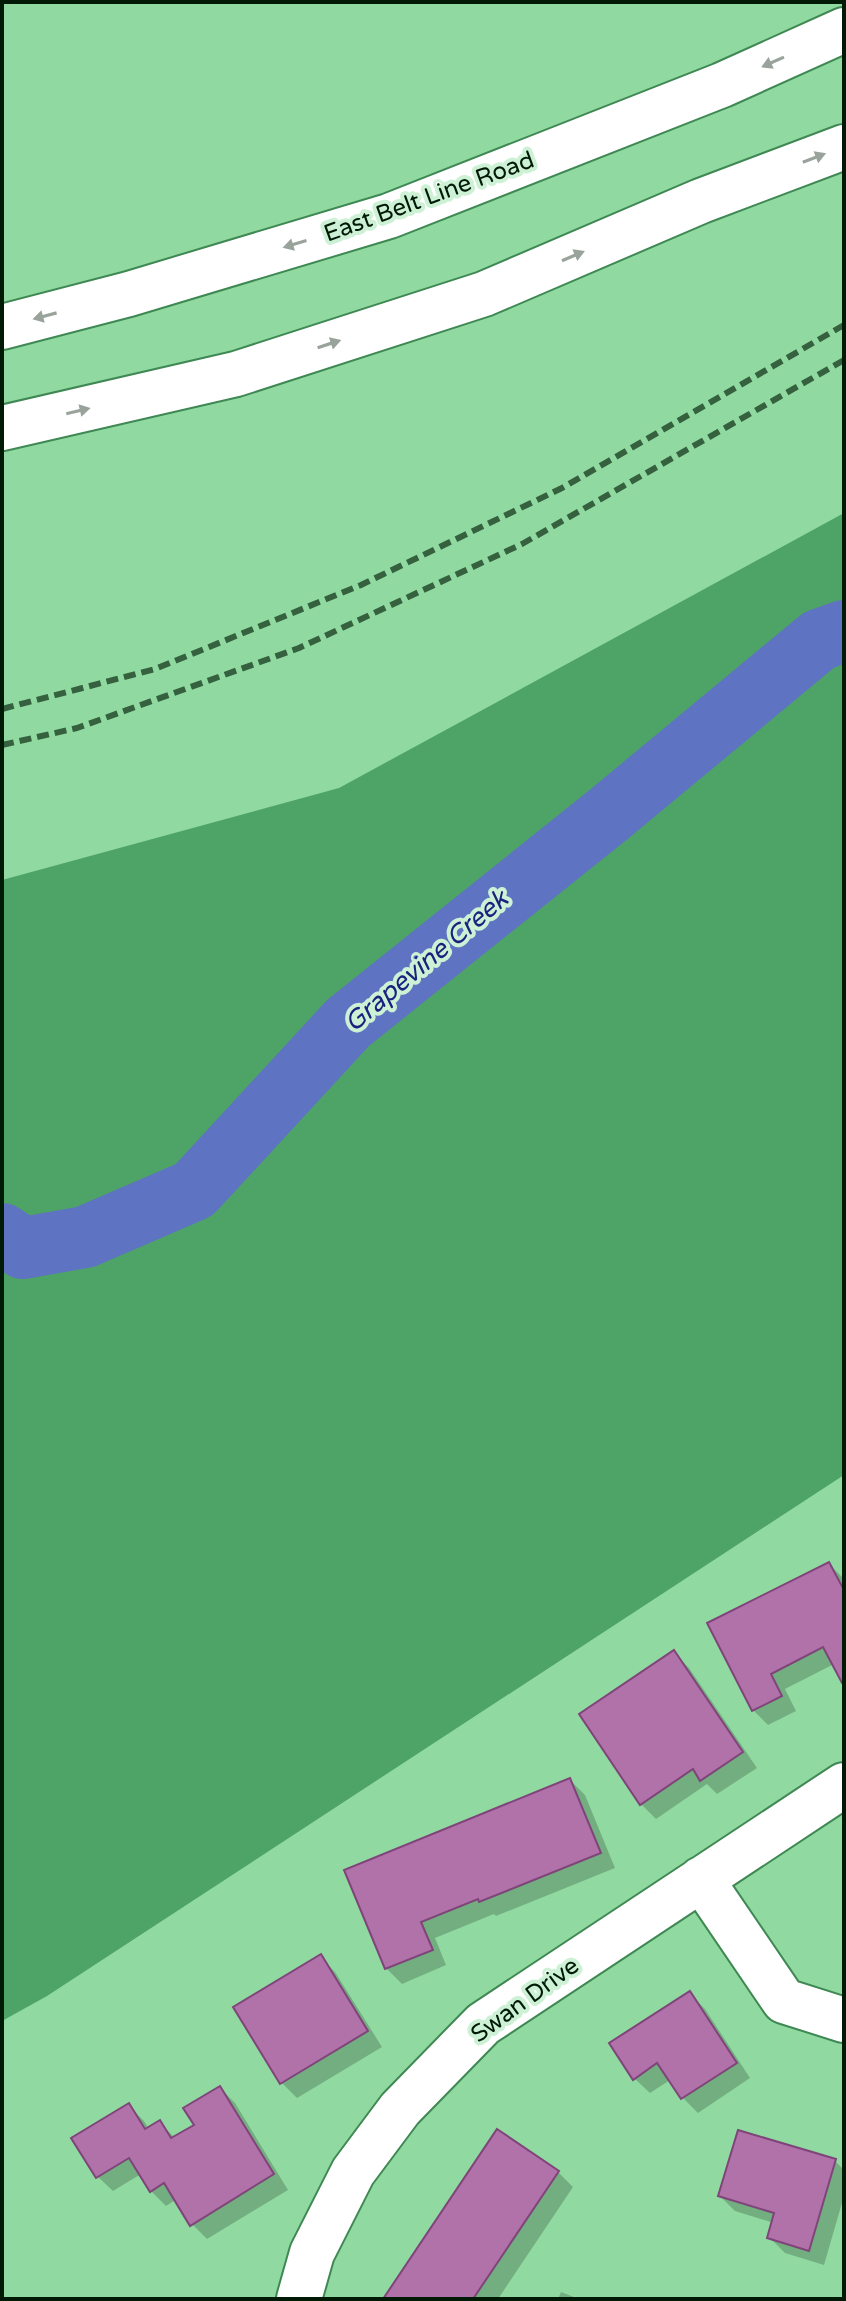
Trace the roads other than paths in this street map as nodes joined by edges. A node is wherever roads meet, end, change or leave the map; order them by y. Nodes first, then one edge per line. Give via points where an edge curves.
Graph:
1 (844, 30) edge
2 (844, 147) edge
3 (2, 327) edge
4 (2, 428) edge
5 (844, 1785) edge
6 (701, 1879) junction
7 (844, 2020) edge
8 (299, 2299) edge

1 -> 3 main road, East Belt Line Road via 722,85 389,216
4 -> 2 main road via 236,374 484,294 701,201
5 - 6 main road, Swan Drive
6 - 7 main road via 784,2001
6 - 8 main road, Swan Drive via 483,2024 400,2109 353,2172 312,2253

